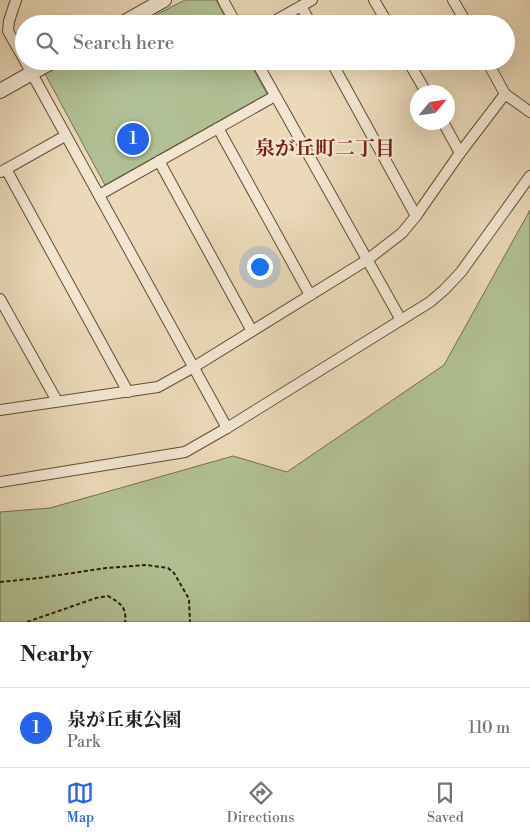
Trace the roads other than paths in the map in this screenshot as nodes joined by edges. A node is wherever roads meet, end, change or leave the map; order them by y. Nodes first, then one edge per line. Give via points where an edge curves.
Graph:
1 (16, 0) edge
2 (164, 0) edge
3 (223, 0) edge
4 (312, 0) edge
5 (374, 0) edge
6 (453, 0) edge
7 (301, 6) junction
8 (137, 15) edge
9 (231, 15) edge
10 (285, 15) edge
11 (306, 15) edge
12 (383, 15) edge
13 (461, 15) edge
14 (15, 44) edge
15 (22, 70) edge
16 (30, 70) edge
17 (261, 70) edge
18 (336, 70) edge
19 (413, 70) edge
20 (492, 70) edge
21 (422, 85) edge
22 (0, 91) edge
23 (506, 94) junction
24 (275, 96) junction
25 (530, 112) edge
26 (218, 128) junction
27 (447, 130) edge
28 (65, 136) junction
29 (460, 153) junction
30 (159, 161) junction
31 (3, 170) edge
32 (530, 176) edge
33 (99, 195) junction
34 (416, 216) junction
35 (367, 260) junction
36 (310, 295) junction
37 (0, 299) edge
38 (401, 320) junction
39 (252, 331) junction
40 (194, 368) junction
41 (128, 392) junction
42 (57, 402) junction
43 (0, 410) edge
44 (227, 428) junction
45 (0, 482) edge

1 - 14 street via 8,31
2 - 8 street
3 - 9 street
4 - 7 street
5 - 12 street
6 - 13 street
7 - 10 street
7 - 11 street
15 - 22 street
16 - 28 street
17 - 24 street
18 - 34 street
19 - 21 street
20 - 23 street
23 - 25 street
23 - 29 street
24 - 26 street
24 - 35 street
26 - 30 street
26 - 36 street
27 - 29 street
28 - 31 street
28 - 33 street
29 - 34 street
30 - 33 street
30 - 39 street
31 - 41 street
32 - 38 street via 461,272 430,302
33 - 40 street
34 - 35 street via 402,233
35 - 36 street
35 - 38 street
36 - 39 street
37 - 42 street
38 - 44 street
39 - 40 street
40 - 41 street via 158,387
40 - 44 street
41 - 42 street
42 - 43 street
44 - 45 street via 185,452

